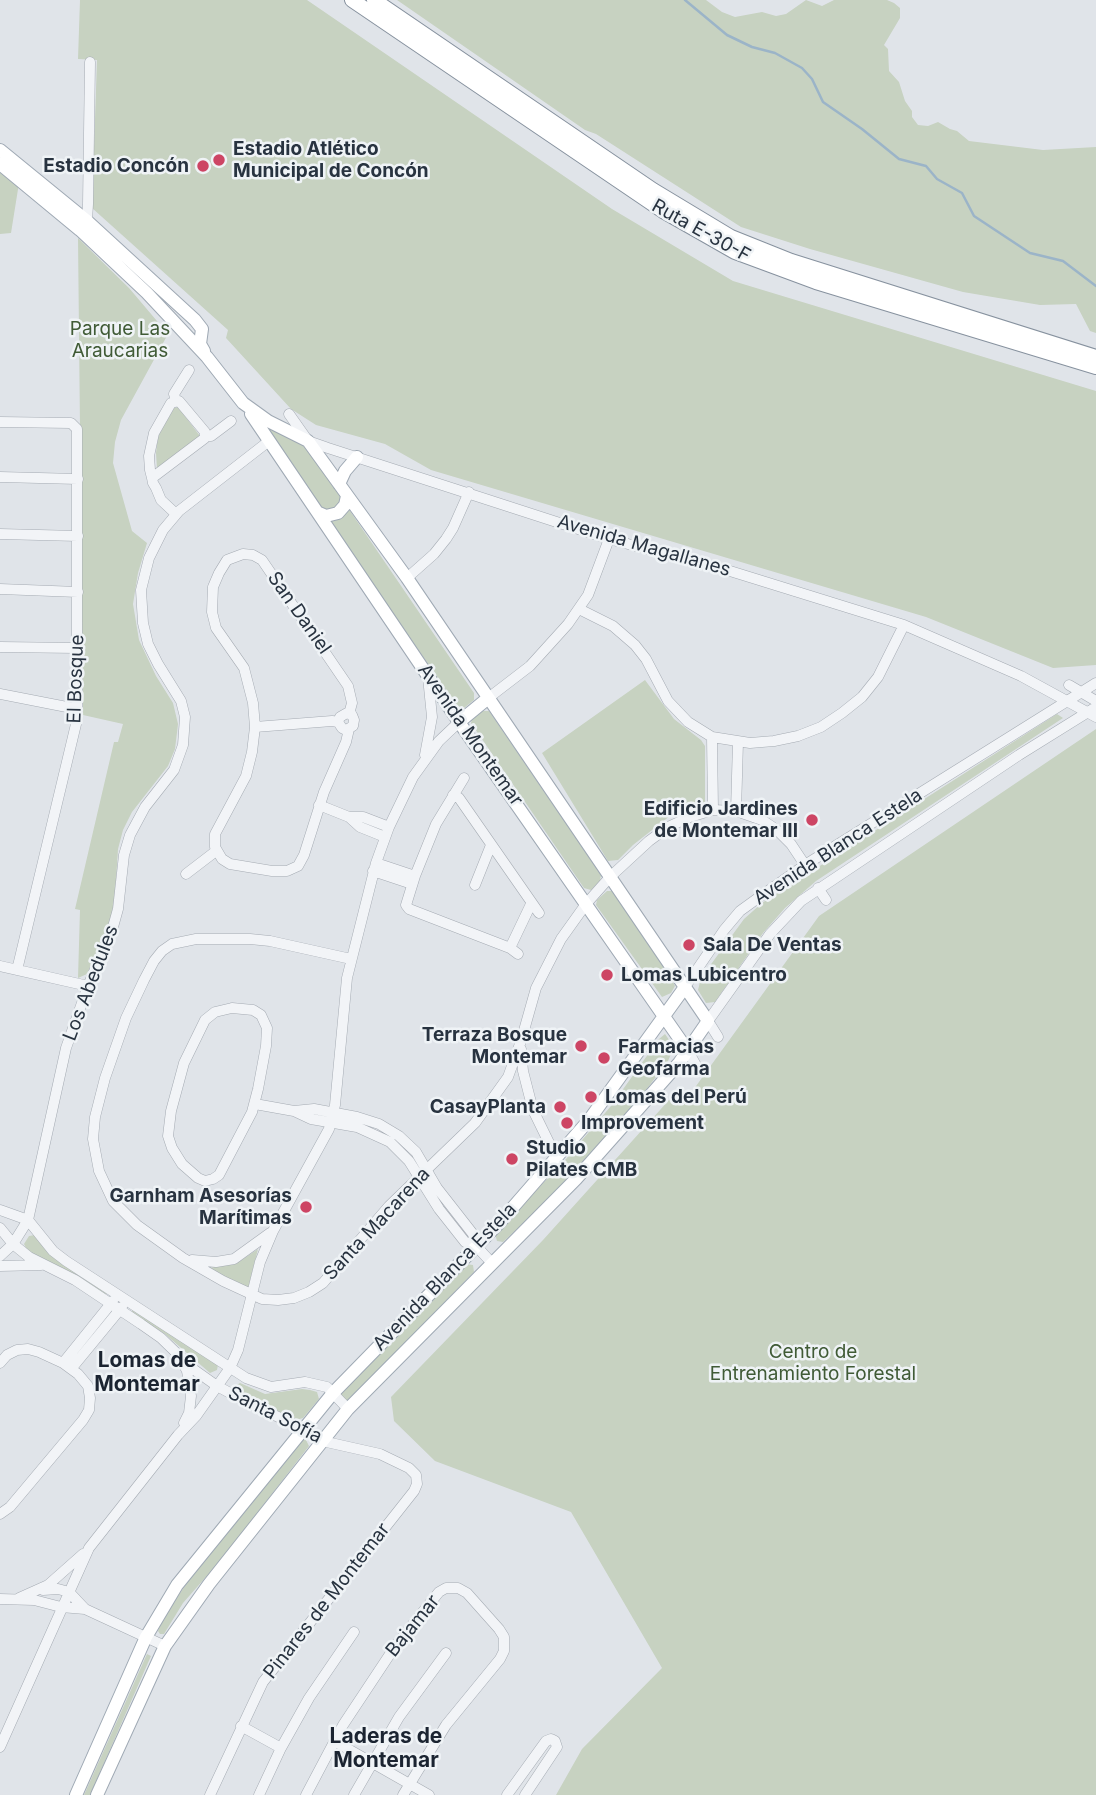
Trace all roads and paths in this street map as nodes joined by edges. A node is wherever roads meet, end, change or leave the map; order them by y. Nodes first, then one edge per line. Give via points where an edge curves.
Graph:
1 (352, 0) edge
2 (373, 0) edge
3 (90, 62) dead end
4 (0, 150) edge
5 (0, 164) edge
6 (84, 226) junction
7 (195, 320) junction
8 (178, 326) junction
9 (1096, 356) edge
10 (207, 357) junction
11 (1096, 367) edge
12 (189, 370) dead end
13 (176, 401) junction
14 (243, 403) junction
15 (289, 414) dead end
16 (231, 421) dead end
17 (0, 422) edge
18 (206, 436) junction
19 (270, 441) junction
20 (309, 441) junction
21 (357, 457) junction
22 (0, 477) edge
23 (152, 478) junction
24 (78, 479) junction
25 (339, 484) junction
26 (469, 492) junction
27 (347, 496) junction
28 (178, 512) junction
29 (318, 513) junction
30 (0, 534) edge
31 (78, 536) junction
32 (609, 538) junction
33 (407, 578) junction
34 (0, 589) edge
35 (78, 592) junction
36 (579, 609) junction
37 (904, 625) junction
38 (0, 647) edge
39 (77, 648) junction
40 (428, 676) junction
41 (1096, 683) edge
42 (1069, 685) dead end
43 (1081, 692) junction
44 (0, 694) edge
45 (487, 699) junction
46 (1068, 701) junction
47 (1096, 701) edge
48 (77, 709) junction
49 (1093, 712) edge
50 (349, 714) junction
51 (338, 722) junction
52 (459, 722) junction
53 (255, 727) junction
54 (349, 729) junction
55 (712, 737) junction
56 (738, 742) junction
57 (425, 758) junction
58 (464, 778) dead end
59 (453, 795) junction
60 (320, 805) junction
61 (713, 810) junction
62 (736, 811) junction
63 (387, 832) junction
64 (491, 845) junction
65 (216, 850) junction
66 (805, 865) junction
67 (374, 867) junction
68 (186, 874) dead end
69 (610, 877) junction
70 (413, 880) junction
71 (475, 885) dead end
72 (818, 888) junction
73 (826, 900) dead end
74 (531, 904) junction
75 (586, 904) junction
76 (539, 913) dead end
77 (351, 959) junction
78 (0, 966) edge
79 (17, 970) junction
80 (88, 986) junction
81 (685, 987) junction
82 (664, 1016) junction
83 (708, 1021) junction
84 (718, 1037) dead end
85 (521, 1041) junction
86 (688, 1051) junction
87 (697, 1067) dead end
88 (508, 1077) junction
89 (525, 1081) junction
90 (255, 1104) junction
91 (332, 1118) junction
92 (556, 1157) junction
93 (423, 1173) junction
94 (0, 1210) edge
95 (28, 1220) junction
96 (0, 1228) edge
97 (273, 1230) junction
98 (13, 1244) junction
99 (476, 1246) junction
100 (0, 1256) edge
101 (183, 1258) junction
102 (492, 1263) junction
103 (43, 1265) junction
104 (0, 1266) edge
105 (118, 1294) junction
106 (252, 1295) junction
107 (128, 1301) junction
108 (111, 1304) junction
109 (120, 1310) junction
110 (180, 1357) junction
111 (0, 1363) edge
112 (67, 1366) junction
113 (230, 1368) junction
114 (218, 1386) junction
115 (333, 1393) junction
116 (348, 1409) junction
117 (303, 1430) junction
118 (178, 1435) junction
119 (322, 1441) junction
120 (416, 1487) joint
121 (0, 1514) edge
122 (89, 1548) junction
123 (36, 1591) junction
124 (69, 1592) junction
125 (18, 1598) junction
126 (0, 1599) edge
127 (61, 1608) junction
128 (85, 1609) junction
129 (354, 1632) dead end
130 (146, 1637) junction
131 (165, 1646) junction
132 (446, 1653) dead end
133 (241, 1726) junction
134 (334, 1741) junction
135 (0, 1747) edge
136 (281, 1748) junction
137 (372, 1763) junction
138 (409, 1784) junction
139 (76, 1795) edge
140 (97, 1795) edge
141 (209, 1795) edge
142 (259, 1795) edge
143 (306, 1795) edge
144 (354, 1795) edge
145 (403, 1795) edge
146 (429, 1795) edge
147 (507, 1795) edge
148 (524, 1795) edge

1 - 11 highway, Ruta E-30-F via 663,212 735,252 806,279
2 - 9 highway, Ruta E-30-F via 653,190 731,237 791,261
3 - 6 street
4 - 6 main road, Avenida Magallanes
5 - 6 main road, Avenida Magallanes
6 - 7 main road, Avenida Magallanes
6 - 8 main road, Avenida Magallanes
7 - 8 main road via 190,328
7 - 10 main road, Avenida Magallanes via 202,329 200,344
8 - 10 main road, Avenida Magallanes
10 - 14 main road, Avenida Magallanes
12 - 13 street via 174,394
13 - 18 street
13 - 23 street via 151,441
14 - 19 main road, Avenida Montemar
14 - 20 main road, Avenida Magallanes
15 - 20 street
16 - 18 street
17 - 24 street, El Bosque via 75,425
18 - 23 street
19 - 28 street, Los Abedules
19 - 29 main road, Avenida Montemar
20 - 21 street, Avenida Magallanes
20 - 25 main road, Avenida Montemar
21 - 25 main road
21 - 26 street, Avenida Magallanes
22 - 24 street
23 - 28 street via 160,495
24 - 31 street, El Bosque
25 - 27 main road, Avenida Montemar
26 - 32 street, Avenida Magallanes
26 - 33 street via 446,539
27 - 29 main road via 338,513
27 - 33 main road, Avenida Montemar
28 - 80 street, Los Abedules via 149,558 141,601 148,644 183,708 183,745 174,770 130,835 116,918
29 - 40 main road, Avenida Montemar
30 - 31 street
31 - 35 street, El Bosque
32 - 36 street
32 - 37 street, Avenida Magallanes
33 - 45 main road, Avenida Montemar
34 - 35 street
35 - 39 street, El Bosque
36 - 45 street via 543,653
36 - 55 street via 628,638 646,659 674,709
37 - 46 street, Avenida Magallanes
37 - 56 street via 878,677 842,713 798,736
38 - 39 street
39 - 48 street, El Bosque
40 - 52 main road, Avenida Montemar
40 - 57 street via 432,717
41 - 43 street, Avenida Blanca Estela
42 - 43 street
43 - 46 street, Avenida Blanca Estela
43 - 47 street
44 - 48 street
45 - 52 main road
45 - 69 main road, Avenida Montemar
46 - 49 street, Avenida Magallanes
46 - 66 street, Avenida Blanca Estela
48 - 79 street, El Bosque
49 - 72 street, Avenida Blanca Estela via 1019,755
50 - 51 street
50 - 53 street, San Daniel via 350,691 336,667 262,560 243,554 223,566 212,603 216,628 244,668
50 - 54 street, San Daniel via 354,723
51 - 53 street
51 - 54 street
52 - 57 street
52 - 75 main road, Avenida Montemar
53 - 65 street, San Daniel via 246,776 215,834
54 - 60 street, San Daniel
55 - 56 street
55 - 61 street
56 - 62 street
57 - 63 street
58 - 59 street
59 - 64 street
59 - 70 street
60 - 63 street via 360,827
60 - 65 street, San Daniel via 303,859 291,870 230,864
61 - 62 street, Santa Macarena
61 - 69 street, Santa Macarena via 668,827
62 - 66 street, Santa Macarena via 777,830
63 - 67 street
64 - 71 street
64 - 74 street
65 - 68 street
66 - 81 street, Avenida Blanca Estela via 740,911
67 - 70 street
67 - 77 street
69 - 75 street, Santa Macarena
69 - 81 main road, Avenida Montemar
70 - 74 street via 409,909 514,951
72 - 73 street
72 - 83 street, Avenida Blanca Estela via 780,921
74 - 76 street
75 - 82 main road, Avenida Montemar
75 - 85 street, Santa Macarena via 543,971
77 - 91 street
77 - 101 street, Santa Macarena via 270,941 212,938 178,941 154,961 104,1078 95,1117 94,1150 103,1181 120,1209
78 - 79 street
79 - 80 street
80 - 95 street, Los Abedules via 66,1048
81 - 82 main road, Avenida Blanca Estela
81 - 83 main road, Avenida Montemar
82 - 86 main road, Avenida Montemar
82 - 92 main road, Avenida Blanca Estela via 598,1109
83 - 84 street, Avenida Montemar
83 - 86 main road, Avenida Blanca Estela
85 - 88 street, Santa Macarena
85 - 89 street, Santa Macarena
86 - 87 street, Avenida Montemar
86 - 102 main road, Avenida Blanca Estela via 576,1179
88 - 89 street
88 - 93 street, Santa Macarena via 475,1123
89 - 92 street, Santa Macarena via 533,1110
90 - 90 street via 266,1023 253,1010 220,1010 199,1030 176,1087 168,1136 178,1159 198,1178 209,1181 216,1177
90 - 91 street via 294,1111 314,1109
91 - 93 street via 363,1118 389,1130 408,1144
91 - 97 street
92 - 99 main road, Avenida Blanca Estela
93 - 99 street via 473,1234
93 - 106 street, Santa Macarena via 316,1288 286,1300
94 - 95 street
95 - 98 street, Los Abedules
95 - 105 street, Santa Sofía via 53,1251
96 - 98 street, Santa Sofía
97 - 101 street via 234,1259 205,1262
97 - 106 street
98 - 100 street, Los Abedules
98 - 103 street, Santa Sofía
99 - 102 street
99 - 115 main road, Avenida Blanca Estela
101 - 106 street, Santa Macarena
102 - 116 main road, Avenida Blanca Estela
103 - 104 street
103 - 108 street, Santa Sofía
105 - 107 street, Santa Sofía
105 - 108 street
106 - 113 street
107 - 109 street
107 - 113 street, Santa Sofía
108 - 109 street, Santa Sofía
108 - 112 street
109 - 110 street, Santa Sofía
109 - 112 street
110 - 114 street, Santa Sofía
110 - 118 street via 191,1396 190,1413
111 - 112 street via 12,1352 28,1349
112 - 121 street via 85,1381 90,1404 87,1415
113 - 114 street
113 - 115 street, Santa Sofía via 271,1387 305,1382
114 - 117 street, Santa Sofía
114 - 118 street
115 - 116 street, Santa Sofía
115 - 117 main road, Avenida Blanca Estela
116 - 119 main road, Avenida Blanca Estela
117 - 119 street, Santa Sofía
117 - 130 main road, Avenida Blanca Estela via 177,1585
118 - 122 street
119 - 120 street, Santa Sofía via 394,1460 414,1472
119 - 131 main road, Avenida Blanca Estela
120 - 133 street, Pinares de Montemar via 271,1670
122 - 123 street via 59,1577
122 - 124 street
123 - 124 street
123 - 125 street
124 - 127 street
124 - 128 street
125 - 126 street
125 - 127 street
127 - 128 street
127 - 135 street
128 - 130 street
129 - 136 street
130 - 131 street
130 - 139 main road, Avenida Blanca Estela
131 - 140 main road, Avenida Blanca Estela
132 - 137 street
133 - 136 street
133 - 141 street, Pinares de Montemar
134 - 137 street
134 - 138 street, Bajamar via 383,1662 436,1595 450,1587 461,1589 499,1629 504,1651 446,1725
134 - 143 street, Bajamar
136 - 142 street
137 - 138 street
137 - 144 street
138 - 145 street, Bajamar
138 - 146 street
147 - 148 street via 547,1740 555,1741 557,1747

